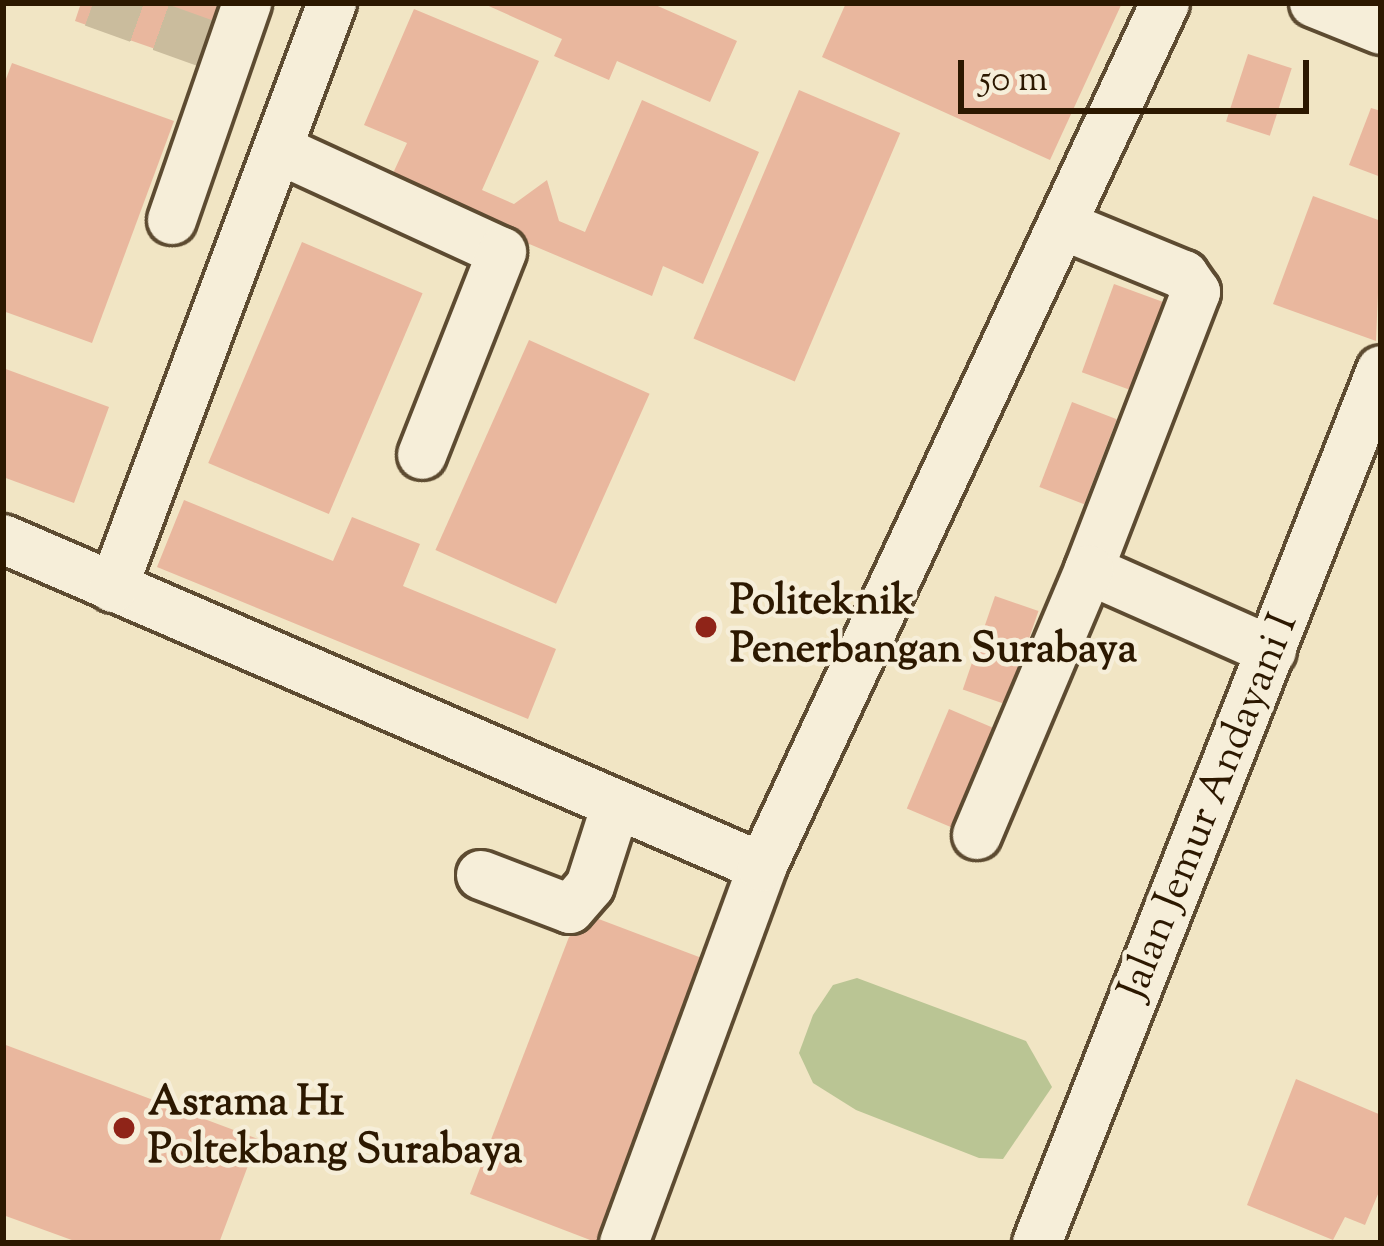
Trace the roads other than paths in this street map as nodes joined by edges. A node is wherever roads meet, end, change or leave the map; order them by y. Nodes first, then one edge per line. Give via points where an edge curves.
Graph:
1 (247, 3) edge
2 (332, 3) edge
3 (1165, 3) edge
4 (1314, 3) edge
5 (1381, 30) edge
6 (223, 48) junction
7 (308, 79) junction
8 (280, 150) junction
9 (172, 220) dead end
10 (1063, 225) junction
11 (1381, 370) edge
12 (422, 455) dead end
13 (3, 538) edge
14 (1089, 570) junction
15 (113, 588) junction
16 (1272, 651) junction
17 (616, 805) junction
18 (977, 835) dead end
19 (762, 867) junction
20 (481, 875) dead end
21 (1055, 1237) edge
22 (624, 1243) edge

1 - 6 street
2 - 7 street
3 - 10 street
4 - 5 street
6 - 7 street
6 - 9 street
7 - 8 street
8 - 12 street via 502,252
8 - 15 street
10 - 14 street via 1184,274 1196,292
10 - 19 street
11 - 16 street, Jalan Jemur Andayani I
13 - 15 street
14 - 16 street
14 - 18 street
15 - 17 street
16 - 21 street, Jalan Jemur Andayani I
17 - 19 street
17 - 20 street via 590,886 570,909
19 - 22 street

